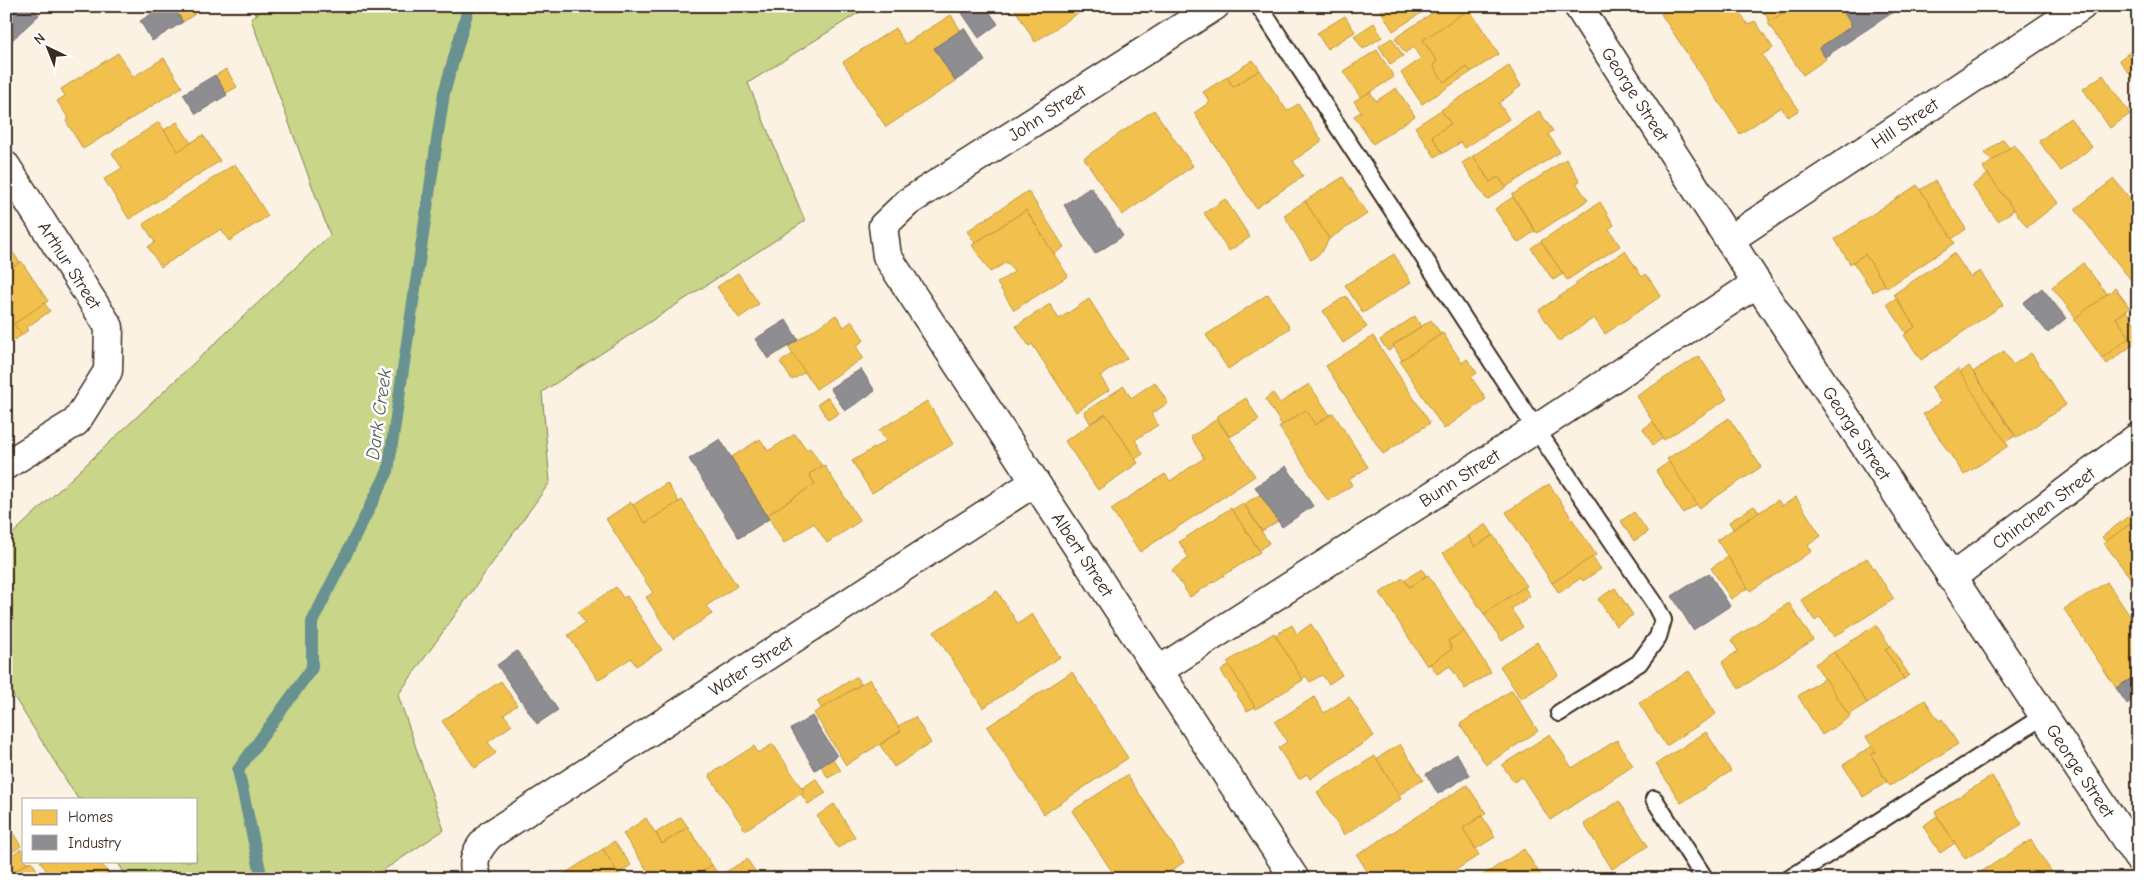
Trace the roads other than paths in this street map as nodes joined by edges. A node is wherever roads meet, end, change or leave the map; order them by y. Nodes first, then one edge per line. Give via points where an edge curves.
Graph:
1 (1215, 6) edge
2 (1259, 6) edge
3 (1578, 6) edge
4 (2082, 6) edge
5 (6, 166) edge
6 (883, 226) joint
7 (1729, 240) junction
8 (1757, 283) junction
9 (1536, 428) junction
10 (2138, 438) edge
11 (6, 465) edge
12 (1035, 482) junction
13 (1951, 578) junction
14 (1158, 671) junction
15 (1559, 713) dead end
16 (2042, 717) junction
17 (1654, 799) dead end
18 (2138, 858) edge
19 (476, 868) edge
20 (1295, 879) edge
21 (1706, 879) edge
22 (1789, 879) edge

1 - 6 street, John Street via 908,202
2 - 9 lane
3 - 7 street, George Street
4 - 7 street, Hill Street
5 - 11 street, Arthur Street via 109,327 108,371 76,422
6 - 12 street, Albert Street via 887,256
7 - 8 street, George Street
8 - 9 street, Bunn Street
8 - 13 street, George Street
9 - 14 street, Bunn Street
9 - 15 lane via 1663,620 1658,637 1639,663
10 - 13 street, Chinchen Street
12 - 14 street, Albert Street
12 - 19 street, Water Street via 490,835 479,846
13 - 16 street, George Street
14 - 20 street, Albert Street
16 - 18 street, George Street
16 - 22 lane
17 - 21 lane

